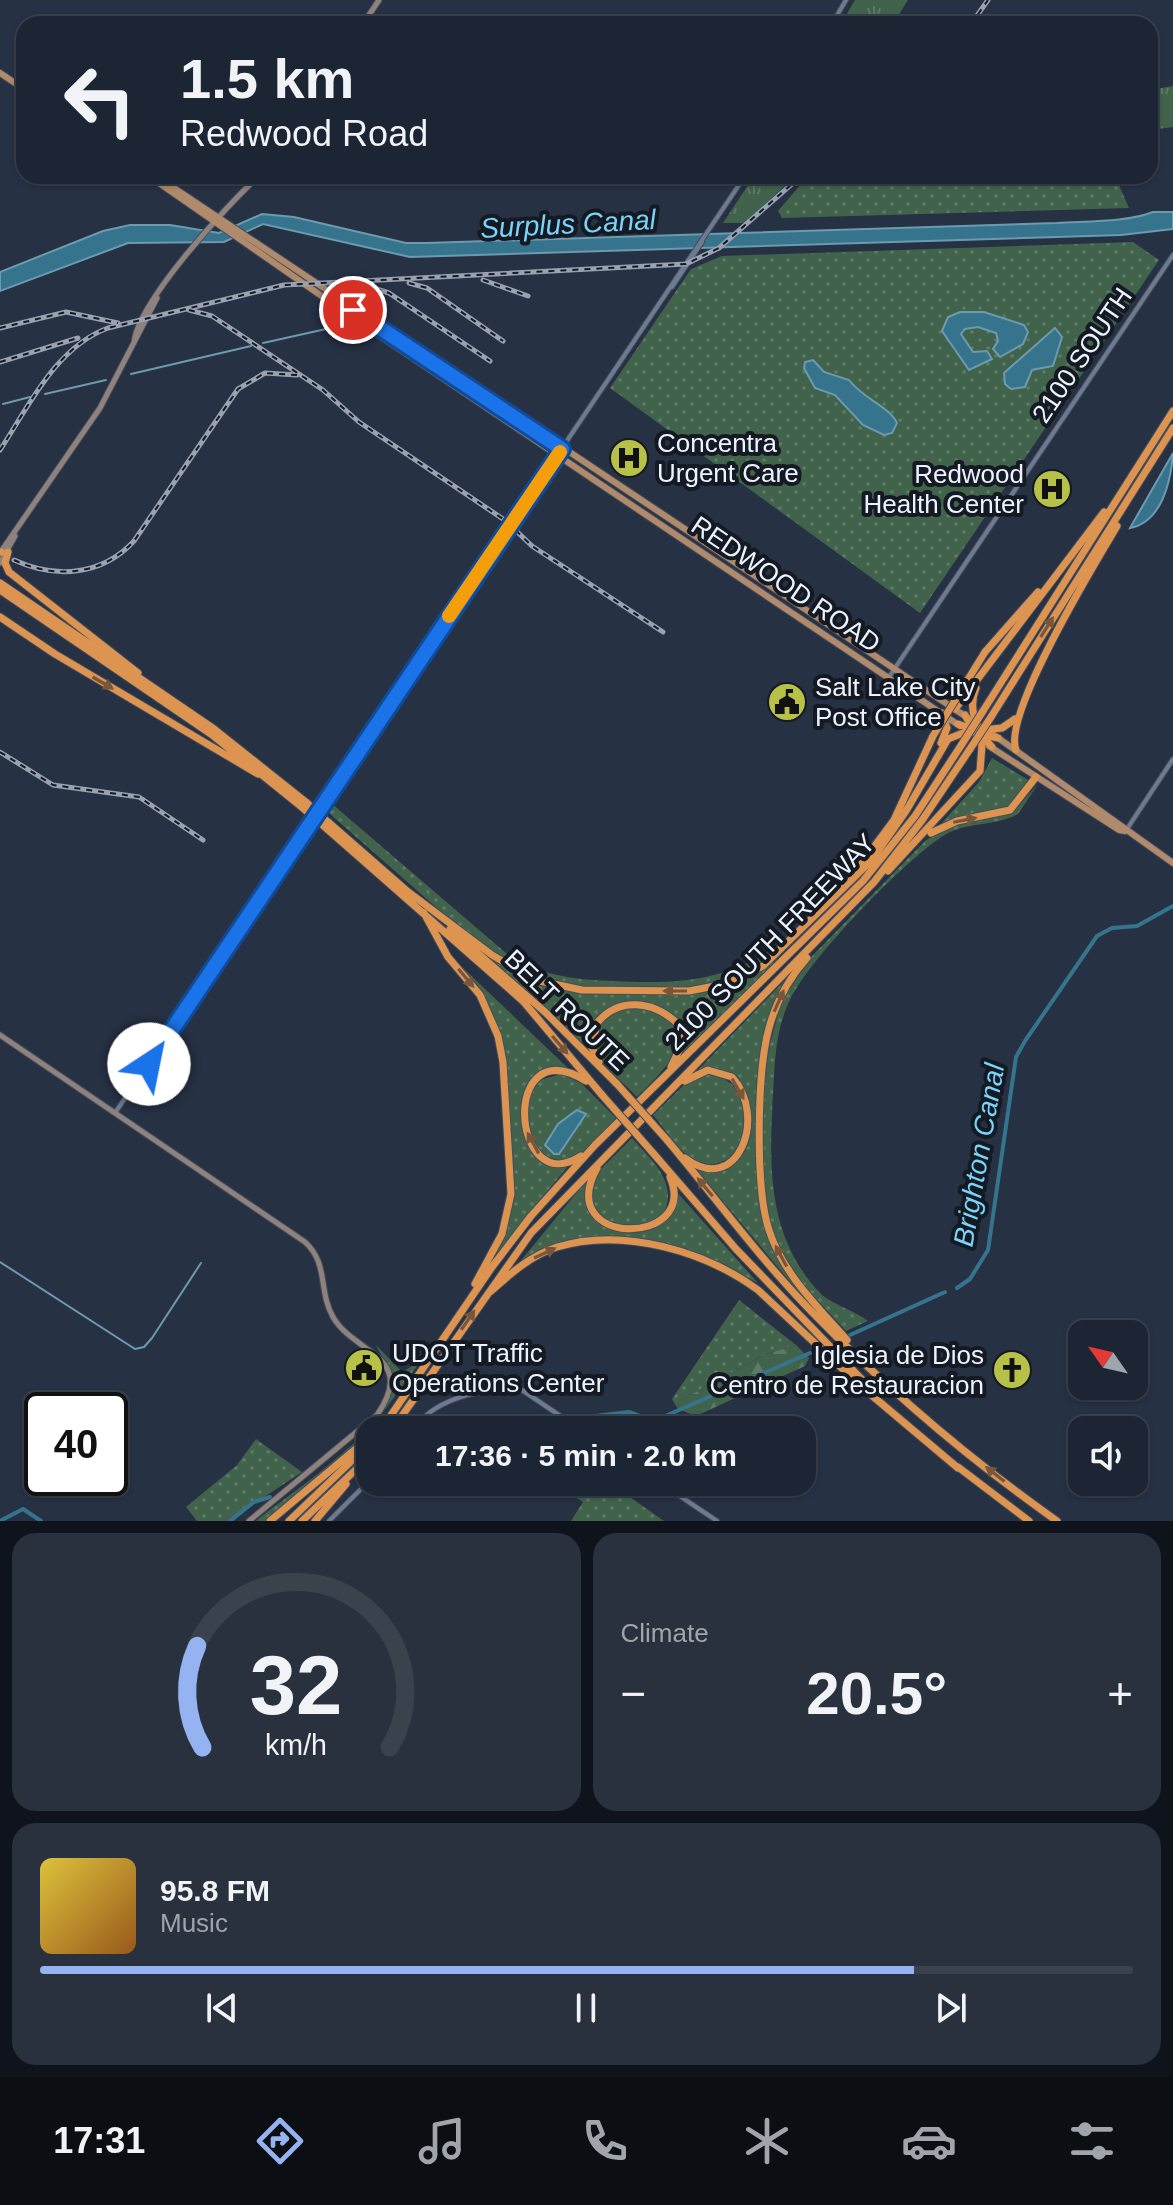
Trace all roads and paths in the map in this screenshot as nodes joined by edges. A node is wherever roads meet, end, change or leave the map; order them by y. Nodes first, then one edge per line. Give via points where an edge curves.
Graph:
1 (161, 184) edge
2 (167, 184) edge
3 (251, 184) edge
4 (740, 184) edge
5 (215, 220) junction
6 (704, 238) junction
7 (1173, 255) edge
8 (670, 288) junction
9 (1173, 411) edge
10 (1173, 428) edge
11 (1160, 449) junction
12 (560, 452) junction
13 (1125, 486) junction
14 (2, 552) edge
15 (0, 563) edge
16 (1064, 564) junction
17 (0, 582) edge
18 (6, 592) edge
19 (38, 596) junction
20 (0, 617) edge
21 (895, 669) junction
22 (983, 676) junction
23 (889, 677) junction
24 (168, 698) junction
25 (1024, 703) junction
26 (955, 709) junction
27 (942, 713) junction
28 (987, 714) junction
29 (965, 715) joint
30 (958, 724) joint
31 (978, 731) junction
32 (998, 738) joint
33 (966, 746) junction
34 (992, 747) joint
35 (1016, 750) junction
36 (936, 756) junction
37 (1173, 759) edge
38 (1036, 777) junction
39 (280, 788) junction
40 (305, 805) junction
41 (327, 825) junction
42 (1125, 831) junction
43 (917, 844) junction
44 (872, 860) junction
45 (1173, 863) edge
46 (407, 891) junction
47 (855, 903) junction
48 (821, 912) junction
49 (424, 913) junction
50 (832, 926) junction
51 (809, 937) junction
52 (0, 1035) edge
53 (614, 1082) junction
54 (591, 1084) junction
55 (673, 1088) junction
56 (633, 1107) junction
57 (115, 1113) junction
58 (595, 1145) junction
59 (674, 1148) junction
60 (660, 1161) junction
61 (599, 1162) junction
62 (482, 1298) junction
63 (450, 1329) junction
64 (883, 1381) junction
65 (390, 1416) edge
66 (402, 1416) edge
67 (423, 1416) edge
68 (560, 1416) edge
69 (356, 1451) edge
70 (356, 1454) edge
71 (958, 1468) junction
72 (356, 1469) edge
73 (356, 1472) edge
74 (356, 1494) edge
75 (680, 1496) edge
76 (249, 1521) edge
77 (270, 1521) edge
78 (289, 1521) edge
79 (302, 1521) edge
80 (315, 1521) edge
81 (329, 1521) edge
82 (717, 1521) edge
83 (1029, 1521) edge
84 (1057, 1521) edge

1 - 5 main road, REDWOOD ROAD
2 - 5 main road, REDWOOD ROAD
3 - 5 main road
4 - 6 street
5 - 12 main road, REDWOOD ROAD
5 - 14 main road via 157,298 99,411
6 - 8 street
6 - 8 street
7 - 21 street, 2100 SOUTH
8 - 12 street
9 - 13 highway, 2100 SOUTH FREEWAY
10 - 11 highway, 2100 SOUTH FREEWAY
11 - 25 highway via 1070,608
28 -> 11 highway, 2100 SOUTH FREEWAY
12 - 21 main road, REDWOOD ROAD
12 - 23 main road, REDWOOD ROAD
12 - 57 street
13 - 16 highway
13 - 28 highway, 2100 SOUTH FREEWAY
14 - 15 main road
14 - 19 highway via 7,570
16 - 22 highway
16 - 48 highway, bridge via 985,652 942,718 885,834
17 - 18 highway, BELT ROUTE
17 - 19 highway via 16,583
18 - 24 highway, BELT ROUTE
18 - 39 highway, BELT ROUTE
19 - 24 highway
20 -> 39 highway
21 - 23 street, 2100 SOUTH
21 - 26 main road, REDWOOD ROAD
22 - 26 highway
22 - 31 highway via 973,699
23 - 27 main road, REDWOOD ROAD
24 - 40 highway, BELT ROUTE via 243,751
25 - 31 highway via 1009,725
25 - 35 highway via 1013,733
26 - 29 main road, REDWOOD ROAD
27 - 30 main road, REDWOOD ROAD
27 - 36 highway via 947,728
28 - 33 highway, 2100 SOUTH FREEWAY, bridge
29 - 31 highway
30 - 31 highway
31 - 32 highway
31 - 34 highway
31 - 36 highway via 949,738
31 - 43 highway via 980,771
32 - 35 main road
33 - 47 highway, 2100 SOUTH FREEWAY via 910,837
33 - 51 highway, 2100 SOUTH FREEWAY via 889,850
34 - 38 main road
35 - 42 main road via 1123,824
36 - 44 highway
37 - 42 street
38 - 42 main road
43 -> 38 highway via 948,824 1012,809
39 - 40 highway, BELT ROUTE
40 - 41 highway, BELT ROUTE, bridge
41 - 46 highway, BELT ROUTE
41 - 49 highway, BELT ROUTE
42 - 45 main road
43 - 47 highway
44 - 48 highway
44 - 51 highway
48 -> 46 highway via 774,958 725,984 689,991 582,990 511,969
46 - 53 highway, BELT ROUTE via 545,1012
47 - 50 highway, 2100 SOUTH FREEWAY
49 -> 54 highway, BELT ROUTE via 523,1001
49 -> 63 highway via 448,957 480,995 498,1036 511,1174 502,1234
50 - 55 highway, 2100 SOUTH FREEWAY
64 -> 50 highway via 788,1270 768,1229 763,1200 762,1080 769,1027 784,989
51 - 56 highway, 2100 SOUTH FREEWAY
52 - 57 main road
53 - 56 highway via 592,1048 597,1023 608,1012 641,1005 678,1024 680,1053
53 - 59 highway, BELT ROUTE, bridge
58 -> 54 highway via 578,1159 551,1162 533,1150 524,1113 529,1089 545,1073 564,1070
54 - 60 highway, BELT ROUTE, bridge
55 -> 59 highway via 702,1072 724,1073 740,1087 749,1119 742,1151 725,1164 699,1166
55 - 61 highway, 2100 SOUTH FREEWAY
56 - 58 highway, 2100 SOUTH FREEWAY
57 - 76 main road via 316,1253 332,1316 379,1355 389,1378 387,1398 365,1428
58 - 63 highway, 2100 SOUTH FREEWAY via 531,1216
64 -> 59 highway, BELT ROUTE via 811,1311
60 - 61 highway via 673,1185 671,1209 657,1223 638,1229 614,1226 593,1212 587,1187
60 - 71 highway, BELT ROUTE via 843,1361
61 - 62 highway, 2100 SOUTH FREEWAY via 531,1233
66 -> 62 highway, 2100 SOUTH FREEWAY
62 -> 71 highway via 527,1262 579,1242 625,1242 695,1256 758,1290
63 - 65 highway, 2100 SOUTH FREEWAY
84 -> 64 highway, BELT ROUTE
67 - 68 street via 438,1404 504,1389 522,1390
69 - 77 highway
70 - 78 highway
71 - 83 highway, BELT ROUTE
72 - 79 highway
73 - 80 highway
74 - 81 street
75 - 82 street

